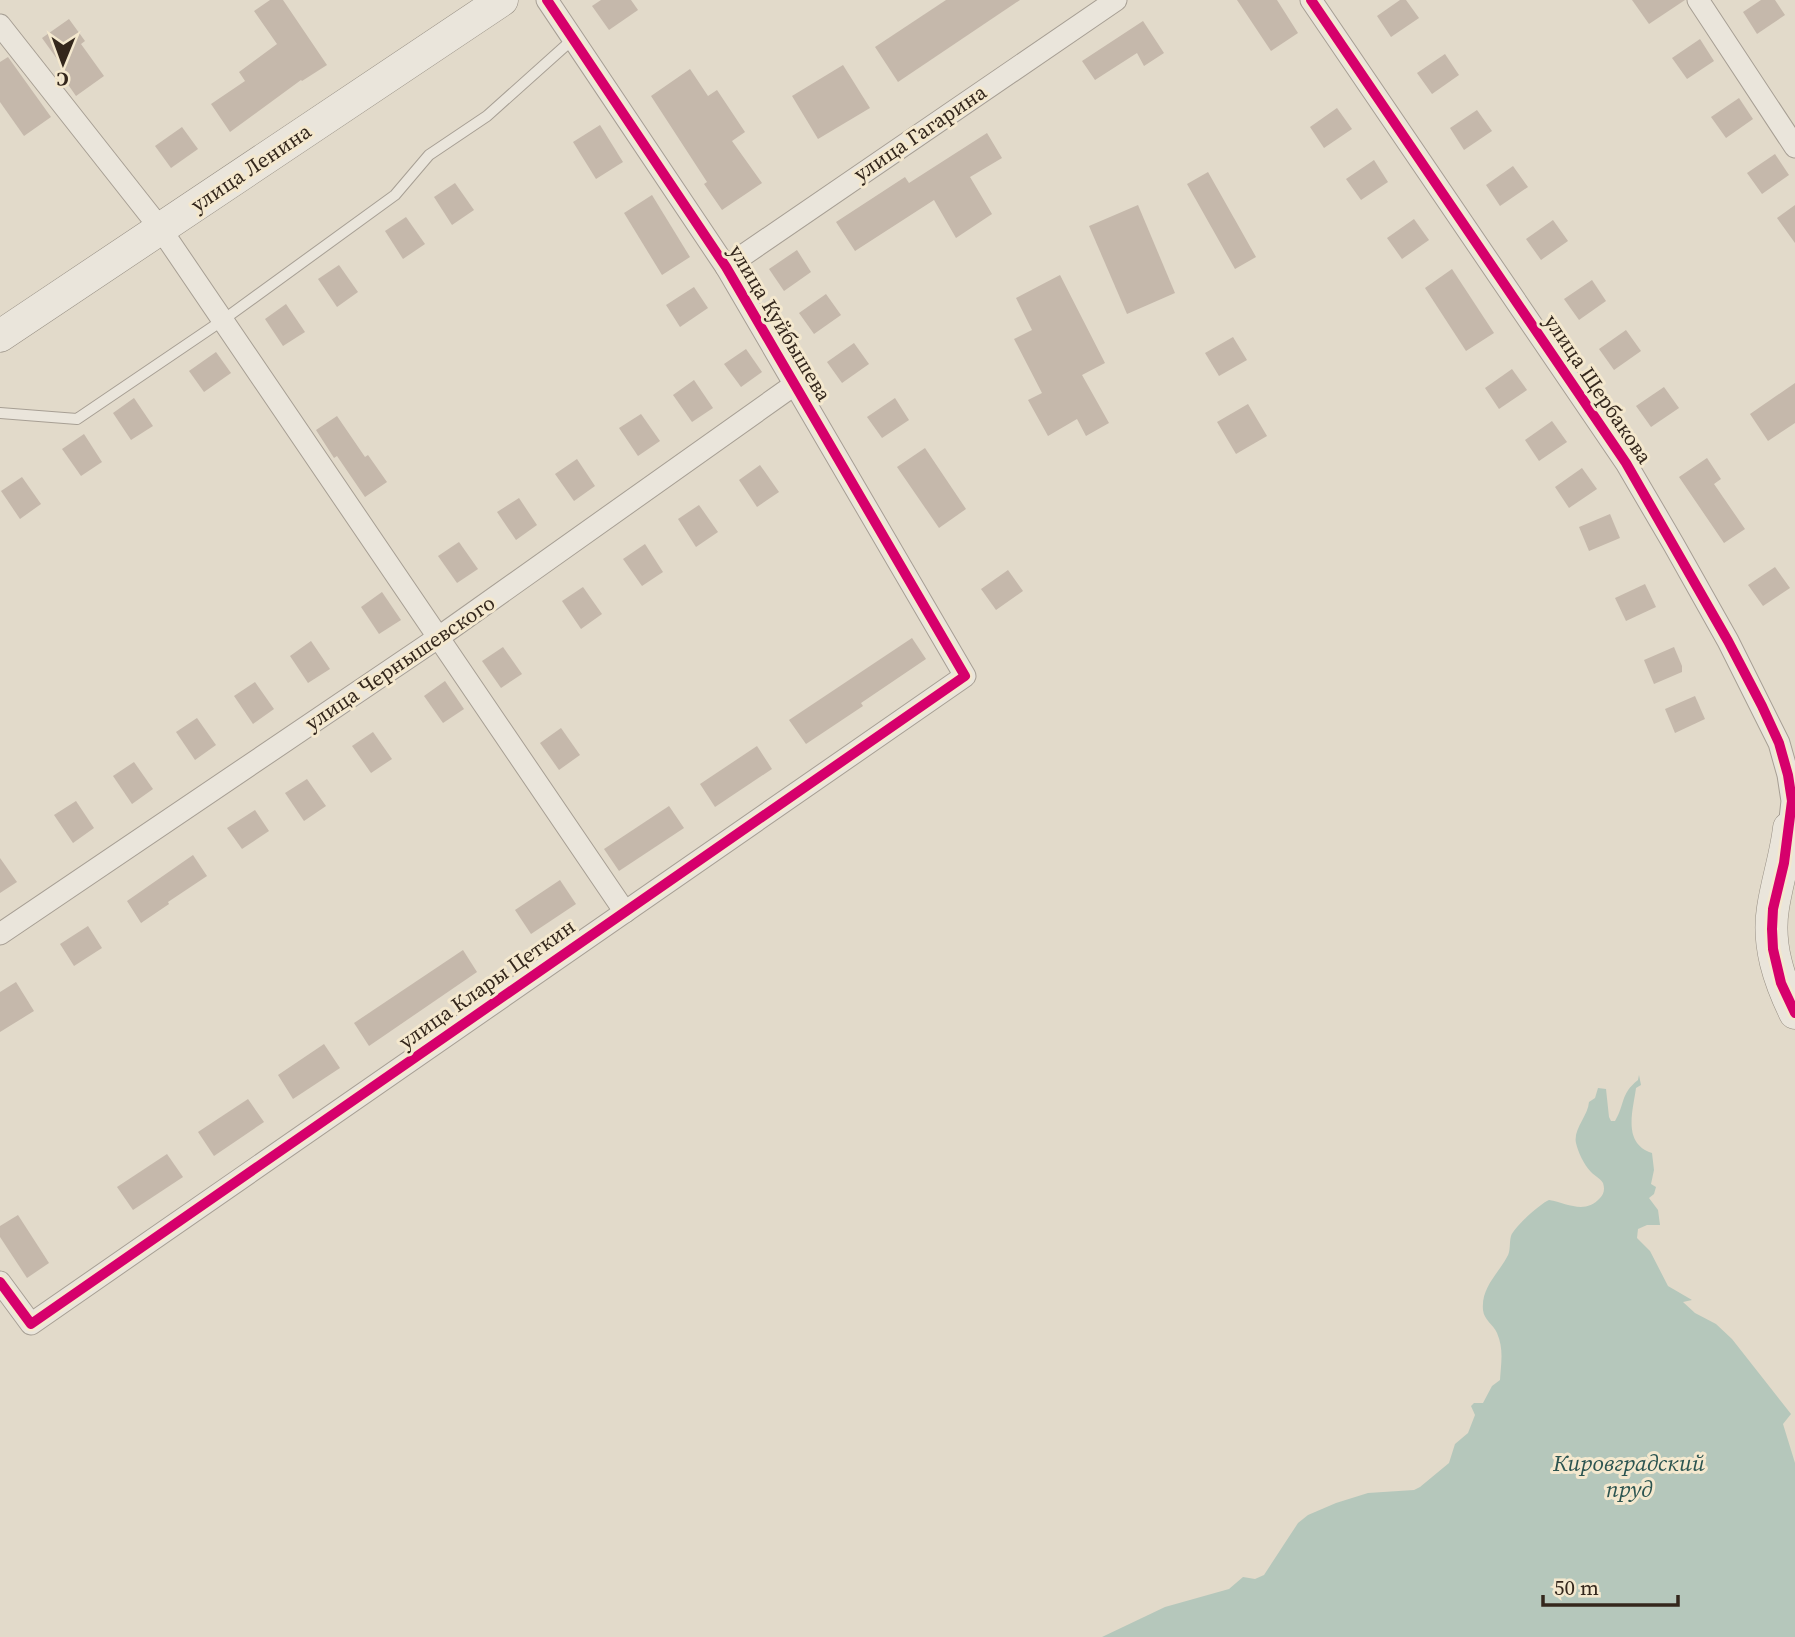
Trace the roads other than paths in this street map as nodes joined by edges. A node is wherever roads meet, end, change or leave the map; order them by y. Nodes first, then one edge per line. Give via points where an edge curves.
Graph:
1 (502, 0) edge
2 (547, 0) edge
3 (1116, 0) edge
4 (1311, 0) edge
5 (1698, 0) edge
6 (0, 25) edge
7 (573, 38) junction
8 (1795, 147) edge
9 (160, 229) junction
10 (726, 267) junction
11 (223, 320) junction
12 (0, 336) edge
13 (794, 385) junction
14 (0, 413) edge
15 (439, 637) junction
16 (965, 676) joint
17 (1792, 826) edge
18 (625, 912) junction
19 (0, 934) edge
20 (1795, 1013) edge
21 (0, 1282) edge

1 - 9 main road, улица Ленина
2 - 7 street, улица Куйбышева
3 - 10 street, улица Гагарина
4 - 17 street, улица Щербакова via 1626,463 1674,545 1779,743 1788,775
5 - 8 street
6 - 9 street
7 - 10 street, улица Куйбышева
7 - 11 lane via 487,116 429,155 395,195
9 - 11 street
9 - 12 main road, улица Ленина
10 - 13 street, улица Куйбышева
11 - 14 lane via 77,419
11 - 15 street
13 - 15 street, улица Чернышевского
13 - 16 street, улица Куйбышева
15 - 18 street
15 - 19 street, улица Чернышевского
16 - 18 street, улица Клары Цеткин
17 - 20 main road via 1772,929 1781,983
18 - 21 street, улица Клары Цеткин via 31,1324

